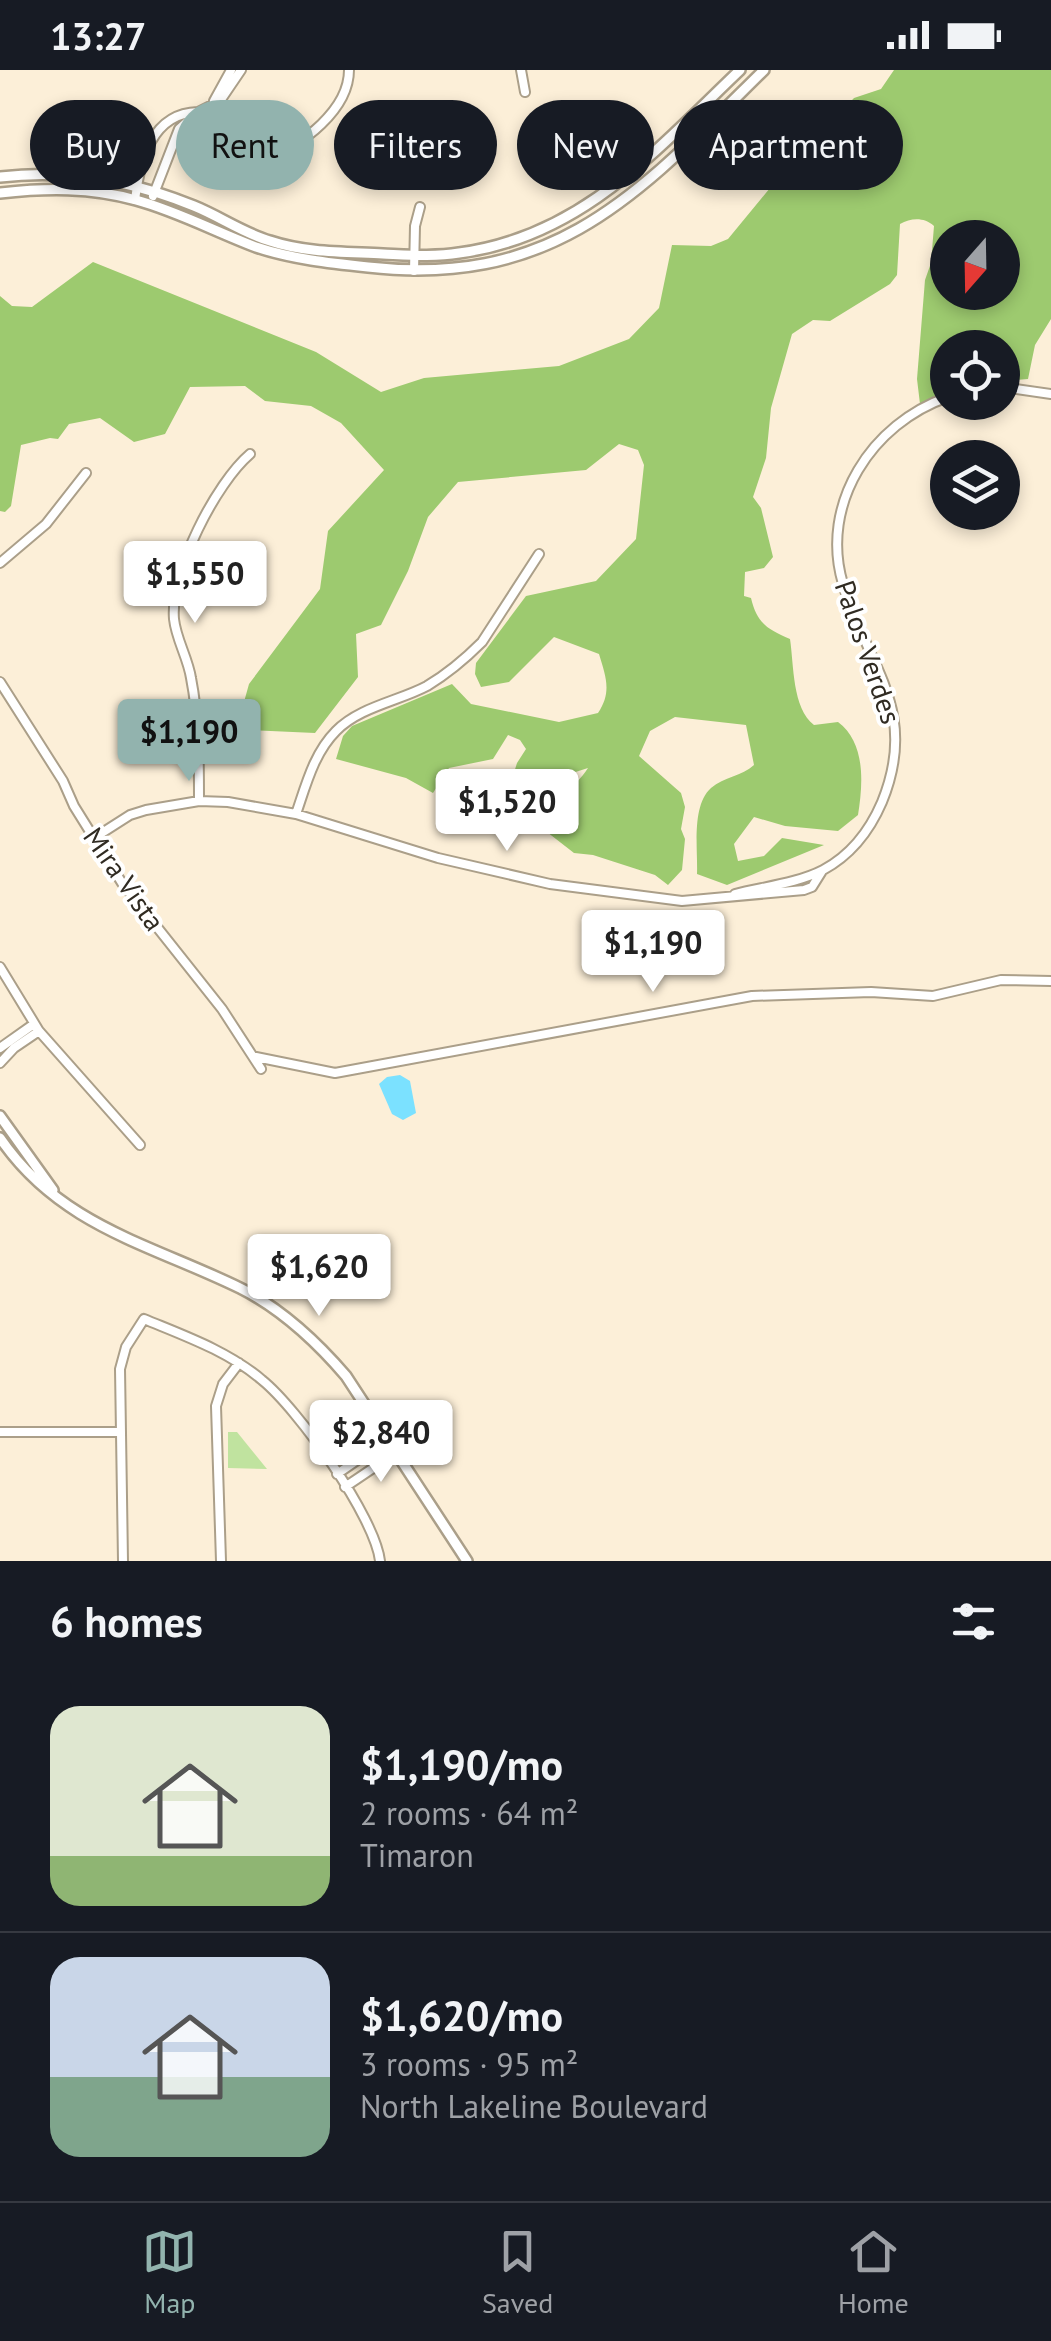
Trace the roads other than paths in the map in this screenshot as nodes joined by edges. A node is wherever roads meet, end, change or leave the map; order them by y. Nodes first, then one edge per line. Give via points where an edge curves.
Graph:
1 (232, 70) edge
2 (241, 70) edge
3 (349, 70) edge
4 (521, 70) edge
5 (740, 70) edge
6 (764, 70) edge
7 (525, 92) dead end
8 (215, 100) edge
9 (221, 100) edge
10 (176, 116) edge
11 (314, 128) edge
12 (156, 134) edge
13 (176, 136) edge
14 (30, 174) edge
15 (0, 177) edge
16 (137, 190) edge
17 (148, 190) edge
18 (154, 192) junction
19 (0, 193) edge
20 (136, 200) junction
21 (150, 205) junction
22 (420, 207) dead end
23 (414, 254) junction
24 (414, 271) junction
25 (1020, 390) edge
26 (1051, 394) edge
27 (930, 405) edge
28 (250, 454) dead end
29 (86, 473) dead end
30 (539, 554) dead end
31 (0, 563) edge
32 (0, 682) edge
33 (199, 801) junction
34 (296, 814) junction
35 (94, 838) junction
36 (822, 870) junction
37 (720, 898) junction
38 (0, 967) edge
39 (1051, 981) edge
40 (37, 1028) junction
41 (0, 1048) edge
42 (256, 1057) junction
43 (0, 1063) edge
44 (261, 1069) dead end
45 (0, 1116) edge
46 (0, 1138) edge
47 (140, 1145) dead end
48 (60, 1201) junction
49 (238, 1363) junction
50 (0, 1432) edge
51 (120, 1432) junction
52 (388, 1439) junction
53 (397, 1452) junction
54 (337, 1474) junction
55 (345, 1486) junction
56 (124, 1561) edge
57 (222, 1561) edge
58 (380, 1561) edge
59 (467, 1561) edge

1 - 8 street
2 - 9 street
3 - 11 street via 345,90
4 - 7 street
5 - 23 street via 609,191 550,228 457,254
6 - 24 street via 592,224 500,262
10 - 12 street
13 - 18 street
14 - 15 street
16 - 20 street
17 - 18 street
18 - 21 street
18 - 23 street via 269,241 309,250
19 - 20 street via 64,188
20 - 21 street
21 - 24 street via 271,252
22 - 23 street
23 - 24 street
25 - 26 street
27 - 36 street, Palos Verdes via 879,438 845,500 840,573 887,691 897,741 872,825
28 - 33 street via 197,529 174,604 193,690
29 - 31 street via 46,524
30 - 34 street via 470,654 425,686 337,729 318,754
32 - 35 street, Mira Vista
33 - 34 street, Palos Verdes
33 - 35 street, Palos Verdes via 130,815
34 - 37 street, Palos Verdes via 550,884 668,900
35 - 42 street, Mira Vista
36 - 37 street, Palos Verdes
36 - 37 street, Palos Verdes via 804,890
38 - 40 street
39 - 42 street via 1001,980 933,996 752,996 335,1074
40 - 41 street
40 - 43 street
40 - 47 street
42 - 44 street, Mira Vista
45 - 48 street
46 - 48 street
48 - 52 street via 96,1225 277,1310 322,1348
49 - 51 street via 144,1319 120,1369
49 - 54 street via 286,1402
49 - 57 street via 216,1406
50 - 51 street
51 - 56 street
52 - 53 street
52 - 54 street
53 - 55 street
53 - 59 street
54 - 55 street
55 - 58 street via 378,1541

